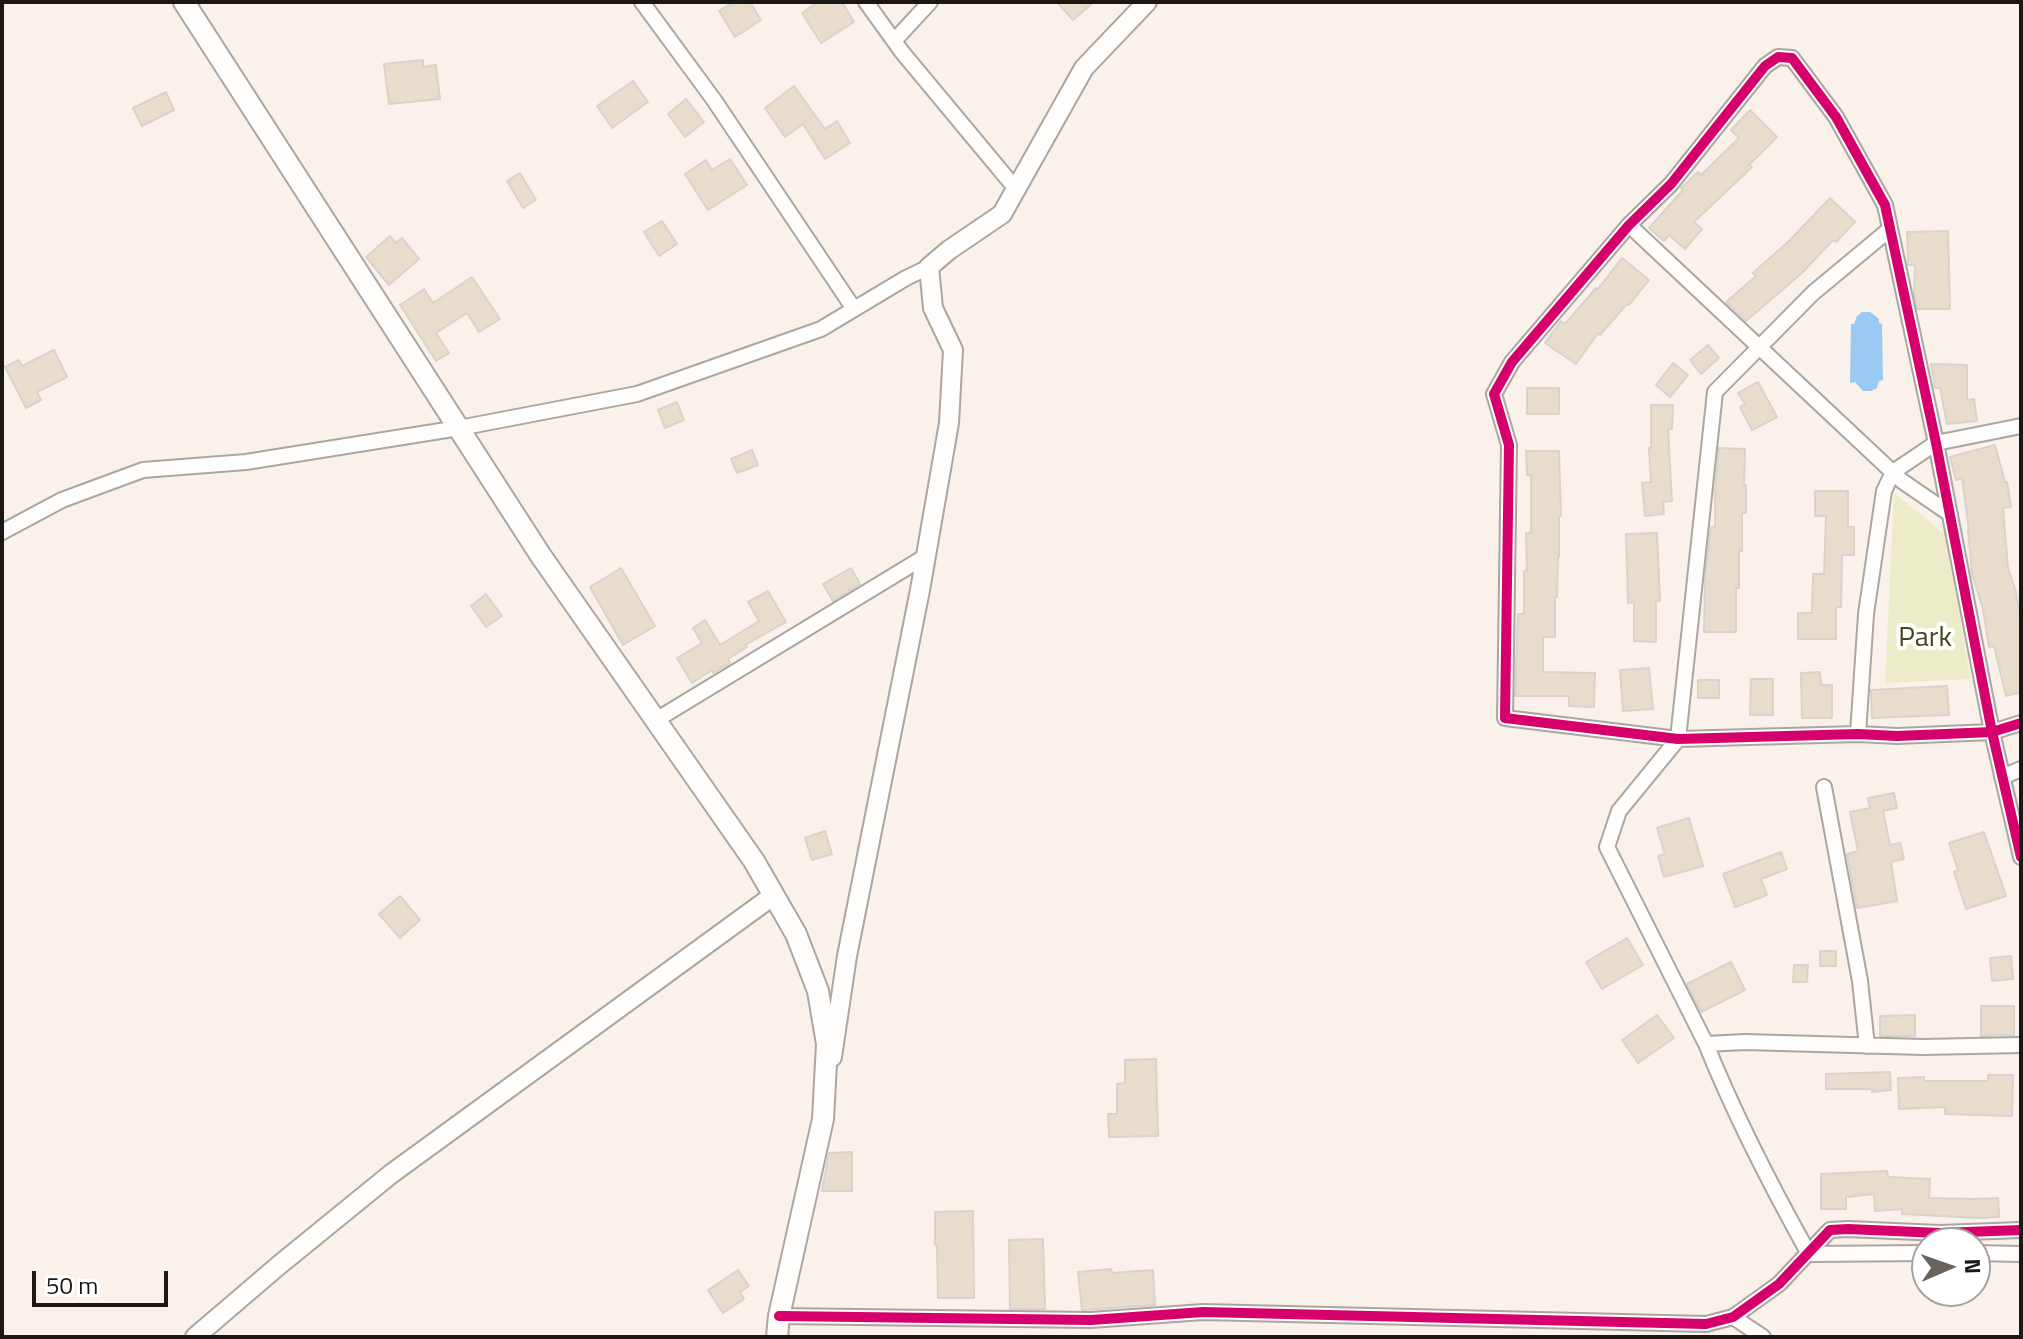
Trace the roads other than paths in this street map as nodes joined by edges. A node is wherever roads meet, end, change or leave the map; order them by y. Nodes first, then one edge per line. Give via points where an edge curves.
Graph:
1 (184, 2) edge
2 (642, 2) edge
3 (866, 2) edge
4 (930, 2) edge
5 (1147, 2) edge
6 (894, 41) junction
7 (1016, 189) junction
8 (1629, 225) junction
9 (1890, 229) junction
10 (929, 267) junction
11 (854, 309) junction
12 (1759, 349) junction
13 (2021, 426) edge
14 (459, 428) junction
15 (1936, 443) junction
16 (1893, 472) junction
17 (1950, 514) junction
18 (2, 532) edge
19 (926, 556) junction
20 (656, 720) junction
21 (2021, 723) edge
22 (1992, 732) junction
23 (1858, 734) junction
24 (1678, 739) junction
25 (2021, 769) edge
26 (2002, 777) junction
27 (1824, 787) dead end
28 (2021, 857) edge
29 (774, 895) junction
30 (1706, 1044) junction
31 (2021, 1045) edge
32 (1867, 1046) junction
33 (823, 1119) junction
34 (2021, 1230) edge
35 (1911, 1253) edge
36 (1991, 1253) edge
37 (1809, 1254) junction
38 (2021, 1254) edge
39 (779, 1316) junction
40 (1733, 1317) junction
41 (195, 1337) edge
42 (777, 1337) edge
43 (1763, 1337) edge

1 - 14 main road
2 - 11 street
3 - 6 street
4 - 6 street
5 - 7 street via 1084,68
6 - 7 street
7 - 10 street via 1002,214
8 - 9 street via 1671,184 1765,66 1778,57 1792,58 1836,117 1885,205
8 - 12 street
8 - 24 street via 1512,362 1494,394 1509,445 1505,718
9 - 12 street via 1813,293
9 - 15 street
10 - 11 street
10 - 19 street via 933,308 953,350 949,423
11 - 14 street via 821,329 637,394
12 - 16 street
12 - 24 street via 1715,392
13 - 15 street
14 - 18 street via 246,462 143,470 62,500
14 - 20 main road
15 - 16 street
15 - 17 street
16 - 17 street
16 - 23 street via 1884,491 1866,614
17 - 22 street
19 - 20 street
19 - 33 street via 847,956
20 - 29 main road
21 - 22 street
22 - 23 street
22 - 26 street
23 - 24 street
24 - 30 street via 1619,811 1607,847
25 - 26 street
26 - 28 street
27 - 32 street
29 - 33 main road via 818,991 827,1044
29 - 41 street via 391,1174
30 - 32 street
30 - 37 street
31 - 32 street
33 - 39 main road
34 - 37 street via 1830,1230
35 - 37 street
36 - 38 street
37 - 40 street
39 - 40 street via 1091,1320 1203,1312 1706,1324
39 - 42 main road
40 - 43 street

